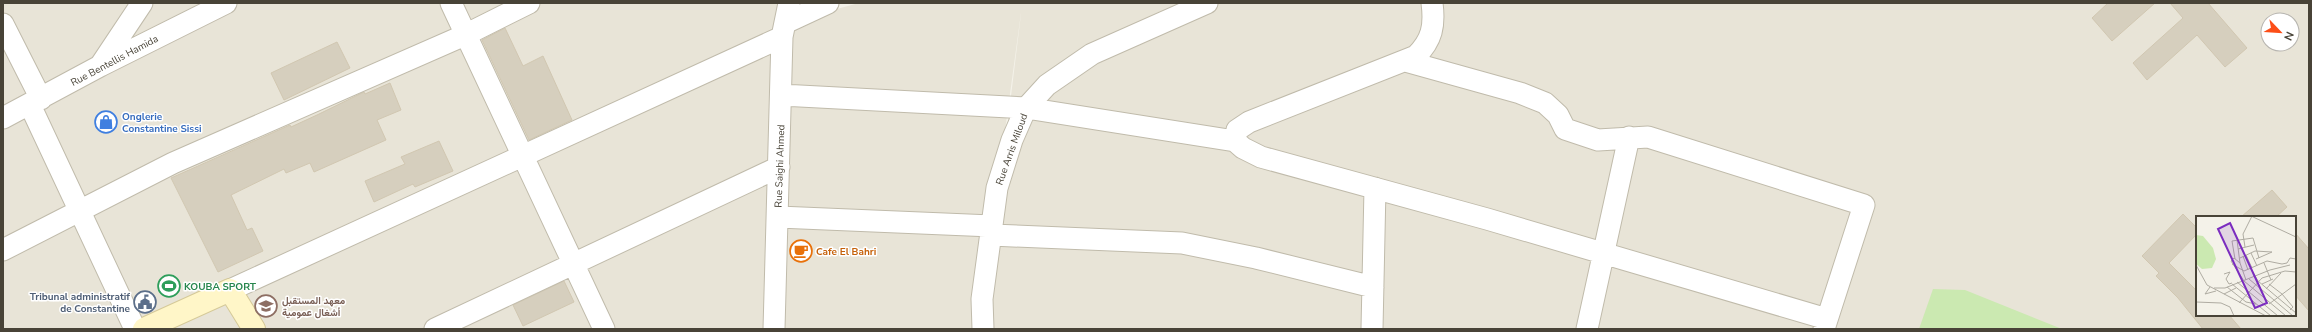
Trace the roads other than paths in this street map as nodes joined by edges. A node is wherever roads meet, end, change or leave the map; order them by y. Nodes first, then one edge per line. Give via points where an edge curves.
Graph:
1 (142, 3) edge
2 (226, 3) edge
3 (451, 3) edge
4 (529, 3) edge
5 (789, 3) edge
6 (828, 3) edge
7 (1207, 3) edge
8 (1432, 3) edge
9 (3, 24) edge
10 (784, 30) junction
11 (465, 35) junction
12 (1405, 61) junction
13 (100, 66) junction
14 (781, 95) junction
15 (35, 102) junction
16 (1026, 108) junction
17 (3, 118) edge
18 (1629, 137) junction
19 (1235, 141) junction
20 (524, 156) junction
21 (779, 167) junction
22 (1375, 188) junction
23 (80, 212) junction
24 (778, 217) junction
25 (991, 230) junction
26 (3, 250) edge
27 (1604, 253) junction
28 (573, 264) junction
29 (1373, 287) junction
30 (230, 290) junction
31 (1826, 324) edge
32 (135, 329) edge
33 (144, 329) edge
34 (254, 329) edge
35 (434, 329) edge
36 (604, 329) edge
37 (774, 329) edge
38 (983, 329) edge
39 (1372, 329) edge
40 (1587, 329) edge

1 - 13 street
2 - 13 street, Rue Bentellis Hamida
3 - 11 street
4 - 11 street
5 - 10 street, Rue Saighi Ahmed
6 - 10 street
7 - 16 street, Rue Arris Miloud via 1092,54 1047,85
8 - 12 street via 1432,26 1428,44 1416,56
9 - 15 street
10 - 14 street, Rue Saighi Ahmed
10 - 20 street
11 - 20 street
11 - 23 street via 174,163
12 - 18 street via 1520,93 1545,103 1558,115 1565,129 1598,140
12 - 19 street via 1249,122 1237,130
13 - 15 street, Rue Bentellis Hamida
14 - 16 street
14 - 21 street, Rue Saighi Ahmed
15 - 17 street, Rue Bentellis Hamida
15 - 23 street
16 - 19 street
16 - 25 street, Rue Arris Miloud via 1012,140 997,188
18 - 27 street
18 - 31 street via 1648,137 1864,205
19 - 22 street via 1261,157
20 - 28 street
20 - 30 street
21 - 24 street, Rue Saighi Ahmed
21 - 28 street
22 - 27 street
22 - 29 street
23 - 26 street
23 - 32 street
24 - 25 street
24 - 37 street, Rue Saighi Ahmed
25 - 29 street via 1182,243
25 - 38 street, Rue Arris Miloud via 982,299
27 - 31 street
27 - 40 street
28 - 35 street
28 - 36 street
29 - 39 street
30 - 33 street
30 - 34 street

